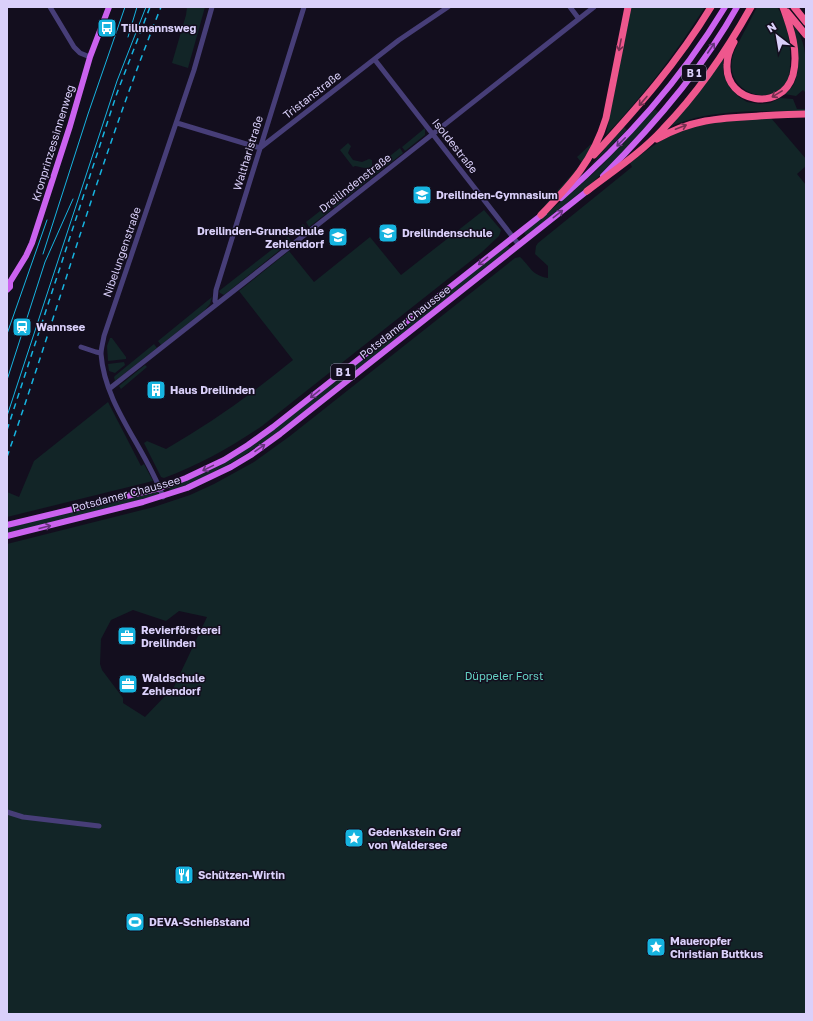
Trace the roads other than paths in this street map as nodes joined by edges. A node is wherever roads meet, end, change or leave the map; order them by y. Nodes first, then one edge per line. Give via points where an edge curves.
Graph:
1 (50, 7) edge
2 (109, 7) edge
3 (212, 7) edge
4 (304, 7) edge
5 (448, 7) edge
6 (570, 7) edge
7 (594, 7) edge
8 (628, 7) edge
9 (711, 7) edge
10 (725, 7) edge
11 (737, 7) edge
12 (751, 7) edge
13 (783, 7) edge
14 (794, 7) edge
15 (579, 19) junction
16 (743, 21) junction
17 (806, 22) edge
18 (806, 35) edge
19 (90, 57) junction
20 (374, 60) junction
21 (806, 114) edge
22 (177, 123) junction
23 (433, 134) junction
24 (647, 145) junction
25 (260, 148) junction
26 (586, 164) junction
27 (587, 191) junction
28 (541, 215) junction
29 (513, 237) junction
30 (519, 245) junction
31 (9, 282) edge
32 (7, 290) edge
33 (217, 304) junction
34 (81, 347) dead end
35 (101, 353) junction
36 (109, 389) junction
37 (160, 488) junction
38 (163, 497) junction
39 (7, 525) edge
40 (7, 536) edge
41 (7, 812) edge
42 (99, 826) dead end

1 - 19 street via 74,47
2 - 19 main road, Kronprinzessinnenweg
3 - 22 street, Nibelungenstraße
4 - 25 street, Waltharistraße
5 - 20 street, Tristanstraße
6 - 15 street
7 - 15 street, Dreilindenstraße
8 -> 26 highway via 606,118
9 -> 26 highway via 661,79
10 -> 28 main road, Potsdamer Chaussee / B 1 via 677,78 648,113 592,170
27 -> 11 main road, Potsdamer Chaussee / B 1 via 644,134 676,96
12 - 16 highway
13 -> 16 highway via 793,37 794,66 788,86 772,98 761,100 747,97 736,89 729,78 726,64
13 - 18 highway
14 - 17 highway
15 - 23 street, Dreilindenstraße
16 - 24 highway via 694,93
19 - 31 main road, Kronprinzessinnenweg via 32,243
20 - 23 street, Isoldestraße
20 - 25 street, Tristanstraße
24 -> 21 highway via 682,127 710,120
22 - 25 street
22 - 35 street, Nibelungenstraße via 104,336
23 - 29 street, Isoldestraße
23 - 33 street, Dreilindenstraße
24 - 27 highway
25 - 33 street, Waltharistraße via 216,290
26 - 28 highway
30 -> 27 main road, Potsdamer Chaussee / B 1
28 - 29 main road, Potsdamer Chaussee / B 1
29 - 30 street, Isoldestraße
29 -> 37 main road, Potsdamer Chaussee / B 1 via 263,436 208,468
38 -> 30 main road, Potsdamer Chaussee / B 1 via 212,477 267,443
31 - 32 main road, Kronprinzessinnenweg via 10,287
33 - 36 street, Dreilindenstraße
34 - 35 street
35 - 36 street, Nibelungenstraße
36 - 37 street, Nibelungenstraße
37 - 38 street, Nibelungenstraße
37 - 39 main road, Potsdamer Chaussee / B 1
40 -> 38 main road, Potsdamer Chaussee / B 1
41 - 42 street via 23,817

